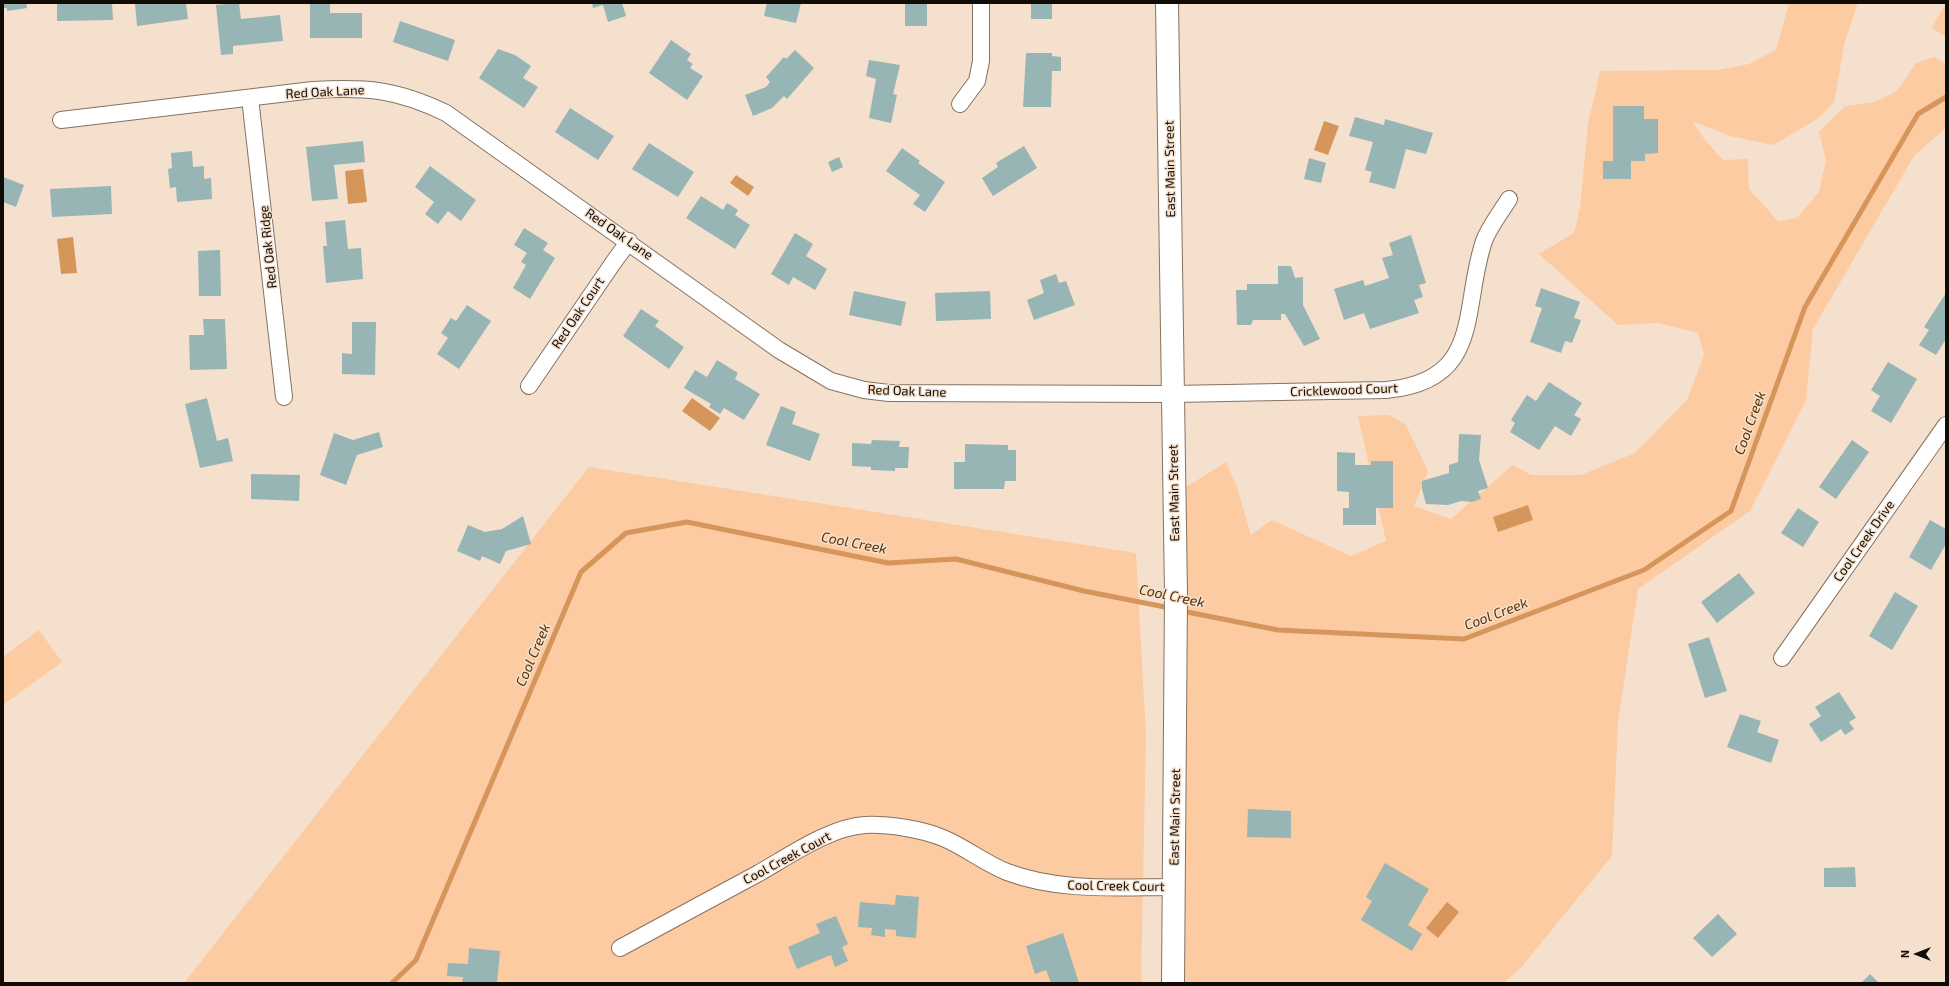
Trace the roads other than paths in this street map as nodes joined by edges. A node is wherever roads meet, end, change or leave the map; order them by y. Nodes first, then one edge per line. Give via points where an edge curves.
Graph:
1 (981, 3) edge
2 (1167, 3) edge
3 (250, 98) junction
4 (960, 104) dead end
5 (61, 120) dead end
6 (1509, 199) dead end
7 (629, 241) junction
8 (529, 386) dead end
9 (1173, 394) junction
10 (284, 397) dead end
11 (1946, 424) edge
12 (1782, 658) dead end
13 (1174, 887) junction
14 (620, 948) dead end
15 (1173, 983) edge

1 - 4 street via 981,61 977,81
2 - 9 main road, East Main Street
3 - 5 street, Red Oak Lane
3 - 7 street, Red Oak Lane via 352,88 387,91 420,100 446,112
3 - 10 street, Red Oak Ridge
6 - 9 street, Cricklewood Court via 1484,240 1468,322 1460,347 1438,374 1422,383 1386,390
7 - 8 street, Red Oak Court
7 - 9 street, Red Oak Lane via 780,350 837,383 889,393
9 - 13 main road, East Main Street via 1176,609
11 - 12 street, Cool Creek Drive
13 - 14 street, Cool Creek Court via 1066,886 1041,882 1006,871 942,837 903,828 864,825 834,833 808,844
13 - 15 main road, East Main Street

